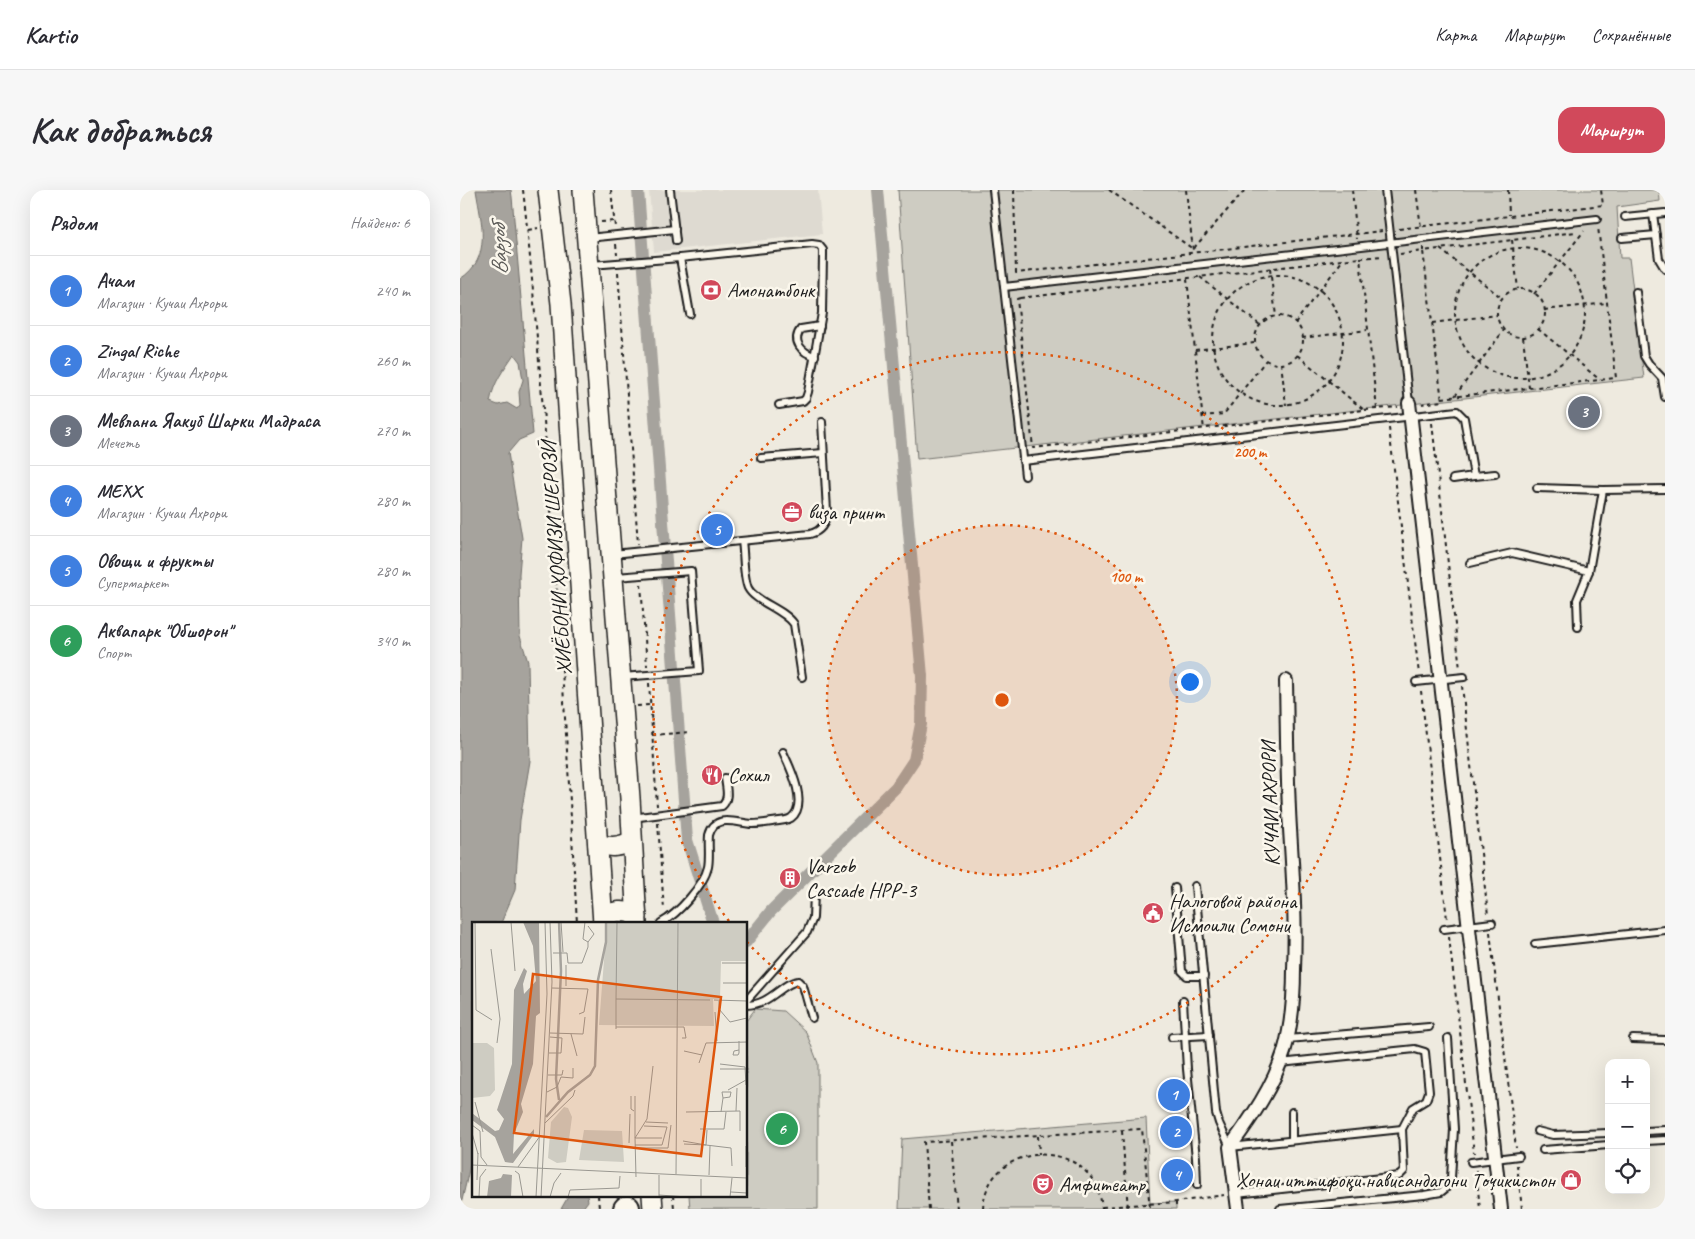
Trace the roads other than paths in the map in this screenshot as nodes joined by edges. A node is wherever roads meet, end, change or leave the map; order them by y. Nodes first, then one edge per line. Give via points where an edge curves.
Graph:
1 (548, 190) edge
2 (583, 190) edge
3 (670, 190) edge
4 (993, 190) edge
5 (1385, 190) edge
6 (1665, 213) edge
7 (1653, 214) junction
8 (1625, 217) dead end
9 (1597, 219) road end
10 (675, 229) junction
11 (1656, 235) junction
12 (587, 238) junction
13 (1622, 238) dead end
14 (676, 241) dead end
15 (1391, 242) junction
16 (680, 258) junction
17 (589, 266) junction
18 (1665, 269) edge
19 (1004, 287) junction
20 (1636, 292) dead end
21 (690, 314) dead end
22 (820, 326) junction
23 (815, 356) junction
24 (1665, 397) edge
25 (779, 405) dead end
26 (1410, 410) junction
27 (822, 422) dead end
28 (823, 454) junction
29 (761, 458) dead end
30 (1023, 461) junction
31 (1496, 474) dead end
32 (1025, 476) dead end
33 (1474, 476) junction
34 (1453, 479) dead end
35 (1537, 488) dead end
36 (1665, 489) edge
37 (1603, 490) junction
38 (742, 541) junction
39 (611, 554) junction
40 (1470, 563) dead end
41 (1589, 571) junction
42 (612, 578) junction
43 (1578, 628) dead end
44 (619, 677) junction
45 (1463, 677) road end
46 (802, 678) dead end
47 (1440, 680) junction
48 (1286, 681) dead end
49 (1418, 682) road end
50 (783, 752) dead end
51 (725, 778) dead end
52 (631, 818) junction
53 (632, 841) junction
54 (598, 844) junction
55 (1195, 886) dead end
56 (1175, 888) dead end
57 (814, 893) dead end
58 (637, 919) edge
59 (603, 921) edge
60 (662, 922) edge
61 (1491, 924) road end
62 (1468, 926) junction
63 (1446, 929) road end
64 (1665, 930) edge
65 (1535, 944) dead end
66 (1204, 976) junction
67 (748, 1000) edge
68 (1182, 1001) dead end
69 (748, 1005) edge
70 (812, 1018) dead end
71 (1428, 1027) dead end
72 (1209, 1035) junction
73 (1185, 1036) junction
74 (1172, 1037) dead end
75 (1448, 1038) dead end
76 (1288, 1039) junction
77 (1633, 1039) dead end
78 (1665, 1040) edge
79 (1280, 1063) junction
80 (1292, 1112) dead end
81 (1402, 1129) junction
82 (1665, 1130) edge
83 (1537, 1131) dead end
84 (1650, 1131) edge
85 (1605, 1133) edge
86 (1292, 1140) junction
87 (1665, 1140) edge
88 (1650, 1142) edge
89 (1605, 1145) edge
90 (1230, 1147) junction
91 (1543, 1150) dead end
92 (1518, 1157) road end
93 (1495, 1159) junction
94 (1473, 1162) road end
95 (1197, 1185) dead end
96 (1235, 1194) junction
97 (652, 1196) edge
98 (1354, 1205) edge
99 (653, 1209) edge
100 (1238, 1209) edge
101 (1280, 1209) edge
102 (1501, 1209) edge

1 - 54 main road, ХИЁБОНИ ҲОФИЗИ ШЕРОЗӢ via 561,304
2 - 12 main road
3 - 10 lane
4 - 19 lane
5 - 15 lane
6 - 7 lane
7 - 8 lane
7 - 11 lane
9 - 15 lane
10 - 12 lane
10 - 14 lane
11 - 13 lane
11 - 18 lane via 1659,259
12 - 17 main road
15 - 19 lane
15 - 26 lane
16 - 17 lane
16 - 21 lane
16 - 22 lane via 819,245 823,255
17 - 39 main road
19 - 30 lane
20 - 24 lane via 1644,356 1662,378
22 - 23 lane
22 - 23 lane via 801,328 797,336 800,349
23 - 25 lane via 806,398
26 - 30 lane via 1388,419
26 - 33 lane via 1431,414 1457,411 1462,414
26 - 47 street
27 - 28 lane
28 - 29 lane
28 - 38 lane via 827,512 823,527 810,534
30 - 32 lane
31 - 33 lane
33 - 34 lane
35 - 37 lane
36 - 37 lane
37 - 41 lane
38 - 39 lane
38 - 46 lane via 750,591 794,624
39 - 42 main road
40 - 41 lane via 1512,553
41 - 43 lane via 1577,600
42 - 44 main road
42 - 44 lane via 691,571 699,671
44 - 52 main road
45 - 47 lane
47 - 49 lane
47 - 62 street
48 - 76 street, КУЧАИ АХРОРИ via 1295,955
50 - 60 lane via 796,784 796,812 784,820 755,824 727,820 717,824 710,831 708,866 703,879 676,912
51 - 52 lane via 727,798 724,804
52 - 53 main road
53 - 54 main road via 617,846
53 - 58 main road
54 - 59 main road, ХИЁБОНИ ҲОФИЗИ ШЕРОЗӢ
55 - 66 lane
56 - 66 lane via 1182,971 1187,976
57 - 67 lane via 813,918 806,932
58 - 59 main road via 628,912 616,912
61 - 62 lane
62 - 63 lane
62 - 93 street
64 - 65 lane
66 - 72 lane
68 - 73 lane
69 - 70 lane via 767,1000 788,984 798,981 803,986
71 - 76 lane
72 - 73 lane
72 - 90 lane via 1216,1113
73 - 74 lane
73 - 95 lane
75 - 98 lane via 1454,1139 1449,1183 1435,1194
76 - 79 street, КУЧАИ АХРОРИ
77 - 78 lane
79 - 81 lane via 1423,1050 1427,1056 1429,1092 1426,1100 1413,1108
79 - 90 street, КУЧАИ АХРОРИ via 1252,1117
80 - 86 lane
81 - 86 lane
81 - 96 lane via 1404,1171 1399,1176
82 - 84 lane
83 - 85 lane via 1553,1135
86 - 90 lane
87 - 88 lane
89 - 91 lane
90 - 96 street
92 - 93 lane
93 - 94 lane
93 - 102 street
96 - 100 street
97 - 99 main road
98 - 101 lane

